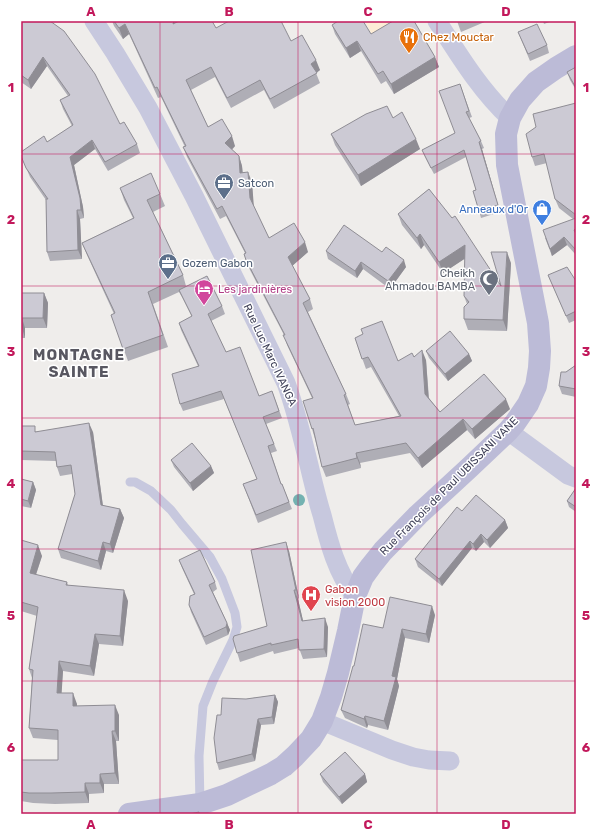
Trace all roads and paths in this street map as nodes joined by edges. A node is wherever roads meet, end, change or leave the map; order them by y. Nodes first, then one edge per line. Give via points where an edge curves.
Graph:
1 (94, 21) edge
2 (437, 21) edge
3 (576, 56) edge
4 (510, 118) junction
5 (508, 431) junction
6 (576, 478) edge
7 (130, 482) dead end
8 (355, 596) junction
9 (322, 721) junction
10 (450, 761) dead end
11 (200, 804) junction
12 (129, 814) edge

1 - 8 street, Rue Luc Marc IVANGA via 148,108 286,383 301,430 330,546 348,587
2 - 4 street via 478,82
3 - 4 street, Rue François de Paul UBISSANI VANE via 536,82 520,100
4 - 5 street, Rue François de Paul UBISSANI VANE via 506,134 507,165 538,323 540,351 536,386 528,404
5 - 6 street via 568,475
5 - 8 street, Rue François de Paul UBISSANI VANE via 383,551 363,577
7 - 11 lane via 151,491 171,510 210,557 235,612 237,627 233,640 203,706 199,756
8 - 9 street, Rue François de Paul UBISSANI VANE via 338,673
9 - 10 street via 412,757
9 - 11 street, Rue François de Paul UBISSANI VANE via 311,739 284,766 227,796
11 - 12 street, Rue François de Paul UBISSANI VANE

